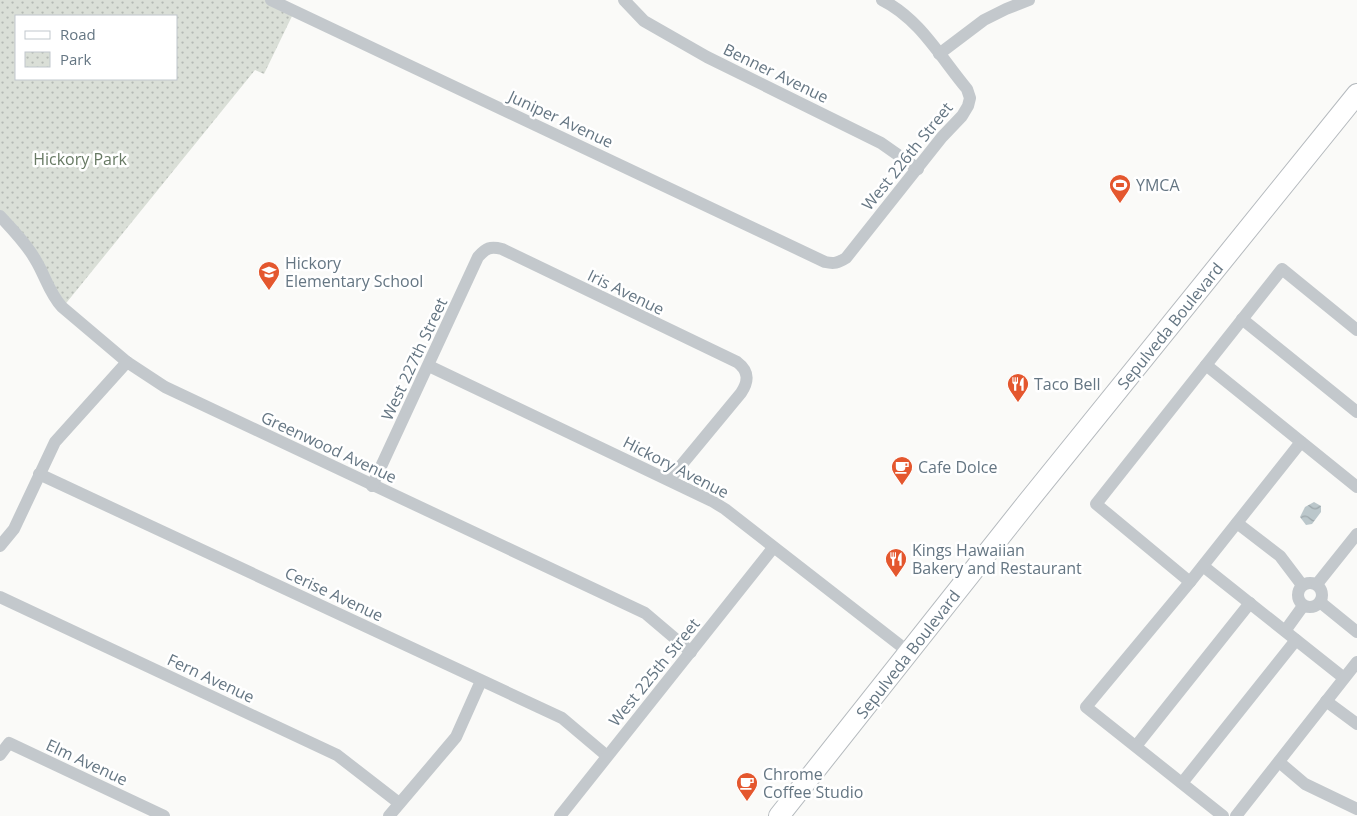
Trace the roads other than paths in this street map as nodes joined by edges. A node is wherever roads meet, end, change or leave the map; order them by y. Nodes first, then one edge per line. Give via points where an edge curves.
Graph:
1 (271, 0) edge
2 (624, 0) edge
3 (882, 0) edge
4 (1029, 0) edge
5 (290, 4) edge
6 (938, 54) junction
7 (1357, 94) edge
8 (918, 169) junction
9 (0, 216) edge
10 (488, 248) joint
11 (839, 263) joint
12 (1242, 319) junction
13 (1357, 330) edge
14 (127, 362) junction
15 (1206, 365) junction
16 (429, 366) junction
17 (1357, 412) edge
18 (1300, 442) junction
19 (39, 474) junction
20 (669, 480) junction
21 (372, 486) junction
22 (1357, 487) edge
23 (1237, 523) junction
24 (1357, 534) edge
25 (0, 546) edge
26 (774, 548) junction
27 (1203, 566) junction
28 (1190, 582) junction
29 (1317, 584) junction
30 (1302, 585) junction
31 (0, 597) edge
32 (1320, 602) junction
33 (1250, 603) junction
34 (1303, 606) junction
35 (1285, 631) junction
36 (1357, 632) edge
37 (1296, 640) junction
38 (691, 652) junction
39 (910, 652) junction
40 (1357, 662) edge
41 (1344, 678) junction
42 (481, 681) junction
43 (1326, 701) junction
44 (1357, 724) edge
45 (1136, 746) junction
46 (0, 755) edge
47 (607, 756) junction
48 (1279, 762) junction
49 (1182, 783) junction
50 (399, 803) junction
51 (1357, 809) edge
52 (164, 816) edge
53 (389, 816) edge
54 (560, 816) edge
55 (779, 816) edge
56 (1223, 816) edge
57 (1236, 816) edge

1 - 5 street, Juniper Avenue
2 - 8 street, Benner Avenue via 644,21 699,53 881,143
3 - 6 street via 905,14
4 - 6 street via 984,20
5 - 11 street, Juniper Avenue via 824,262
6 - 8 street, West 226th Street via 967,88 970,98 962,116 942,136
7 - 39 main road, Sepulveda Boulevard
8 - 11 street, West 226th Street
9 - 14 street, Greenwood Avenue via 35,258 54,299
10 - 16 street, West 227th Street via 478,257
10 - 20 street, Iris Avenue via 502,249 743,367 746,385 741,393
12 - 13 street via 1282,268
12 - 15 street
12 - 17 street
14 - 19 street via 55,442
14 - 21 street, Greenwood Avenue via 165,387
15 - 18 street
15 - 28 street via 1096,504
16 - 20 street, Hickory Avenue
16 - 21 street, West 227th Street
18 - 22 street
18 - 23 street
19 - 25 street via 14,529
19 - 42 street, Cerise Avenue
20 - 26 street, Hickory Avenue via 725,509
21 - 38 street, Greenwood Avenue via 645,613
23 - 27 street
23 - 30 street via 1280,556
24 - 29 street
26 - 38 street, West 225th Street
26 - 39 street, Hickory Avenue
27 - 28 street
27 - 33 street
28 - 45 street via 1086,707
29 - 30 street via 1307,582
29 - 32 street via 1322,593
30 - 34 street via 1297,598
31 - 50 street, Fern Avenue via 337,755
32 - 34 street via 1312,608
32 - 36 street
33 - 35 street
33 - 45 street
34 - 35 street
35 - 37 street
37 - 41 street
37 - 49 street
38 - 47 street, West 225th Street
39 - 55 main road, Sepulveda Boulevard
40 - 41 street
41 - 43 street
42 - 47 street, Cerise Avenue via 562,718
42 - 50 street via 456,737
43 - 44 street
43 - 48 street
45 - 49 street
46 - 52 street, Elm Avenue via 9,743
47 - 54 street, West 225th Street
48 - 51 street via 1305,784
48 - 57 street
49 - 56 street
50 - 53 street

